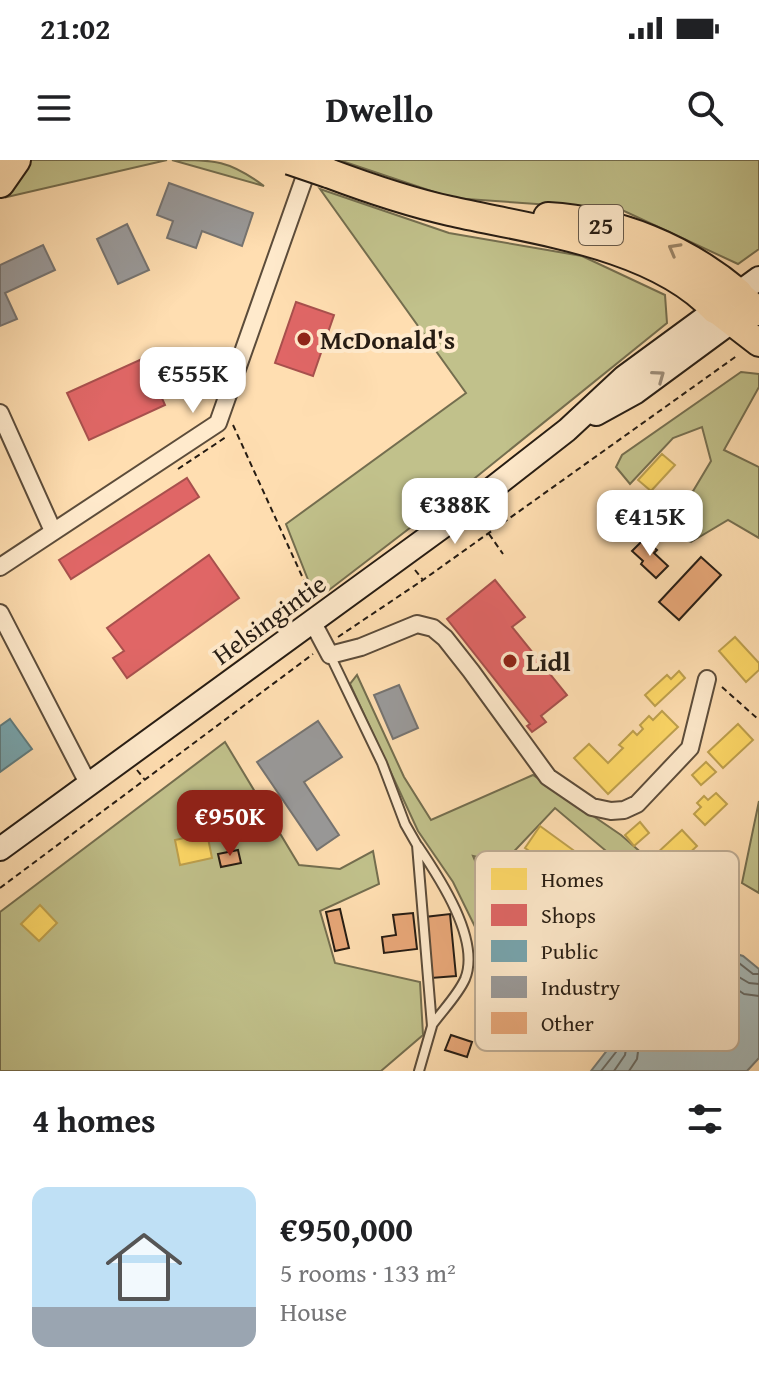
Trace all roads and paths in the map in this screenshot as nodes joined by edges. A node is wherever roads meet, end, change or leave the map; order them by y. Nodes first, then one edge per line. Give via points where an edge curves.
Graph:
1 (16, 160) edge
2 (289, 160) edge
3 (319, 167) edge
4 (0, 183) edge
5 (745, 303) edge
6 (758, 343) edge
7 (0, 413) edge
8 (171, 473) dead end
9 (53, 531) junction
10 (488, 533) junction
11 (503, 554) dead end
12 (411, 566) dead end
13 (0, 567) edge
14 (423, 580) junction
15 (0, 613) edge
16 (317, 620) junction
17 (327, 650) junction
18 (707, 679) joint
19 (759, 720) edge
20 (89, 785) junction
21 (417, 845) junction
22 (0, 849) edge
23 (0, 888) edge
24 (432, 1026) junction
25 (419, 1071) edge

1 - 4 highway
2 - 3 highway, 25, bridge
3 - 5 highway, 25 via 397,198 548,232 652,263 705,298
3 - 9 street via 218,423
5 - 6 main road
5 - 16 main road, Helsingintie via 624,377 567,430
6 - 10 path
7 - 9 street
8 - 16 path via 225,438 233,425
9 - 13 street
10 - 11 path
10 - 14 path
12 - 14 path
14 - 17 path
15 - 20 street
16 - 17 street
16 - 20 main road, Helsingintie
17 - 18 street via 361,647 417,624 433,628 548,777 592,807 611,811 637,804 690,748
17 - 21 lane
17 - 23 path
18 - 19 path via 725,688
20 - 22 main road, Helsingintie
21 - 24 lane
21 - 24 lane via 443,884 468,947 465,979
24 - 25 lane

